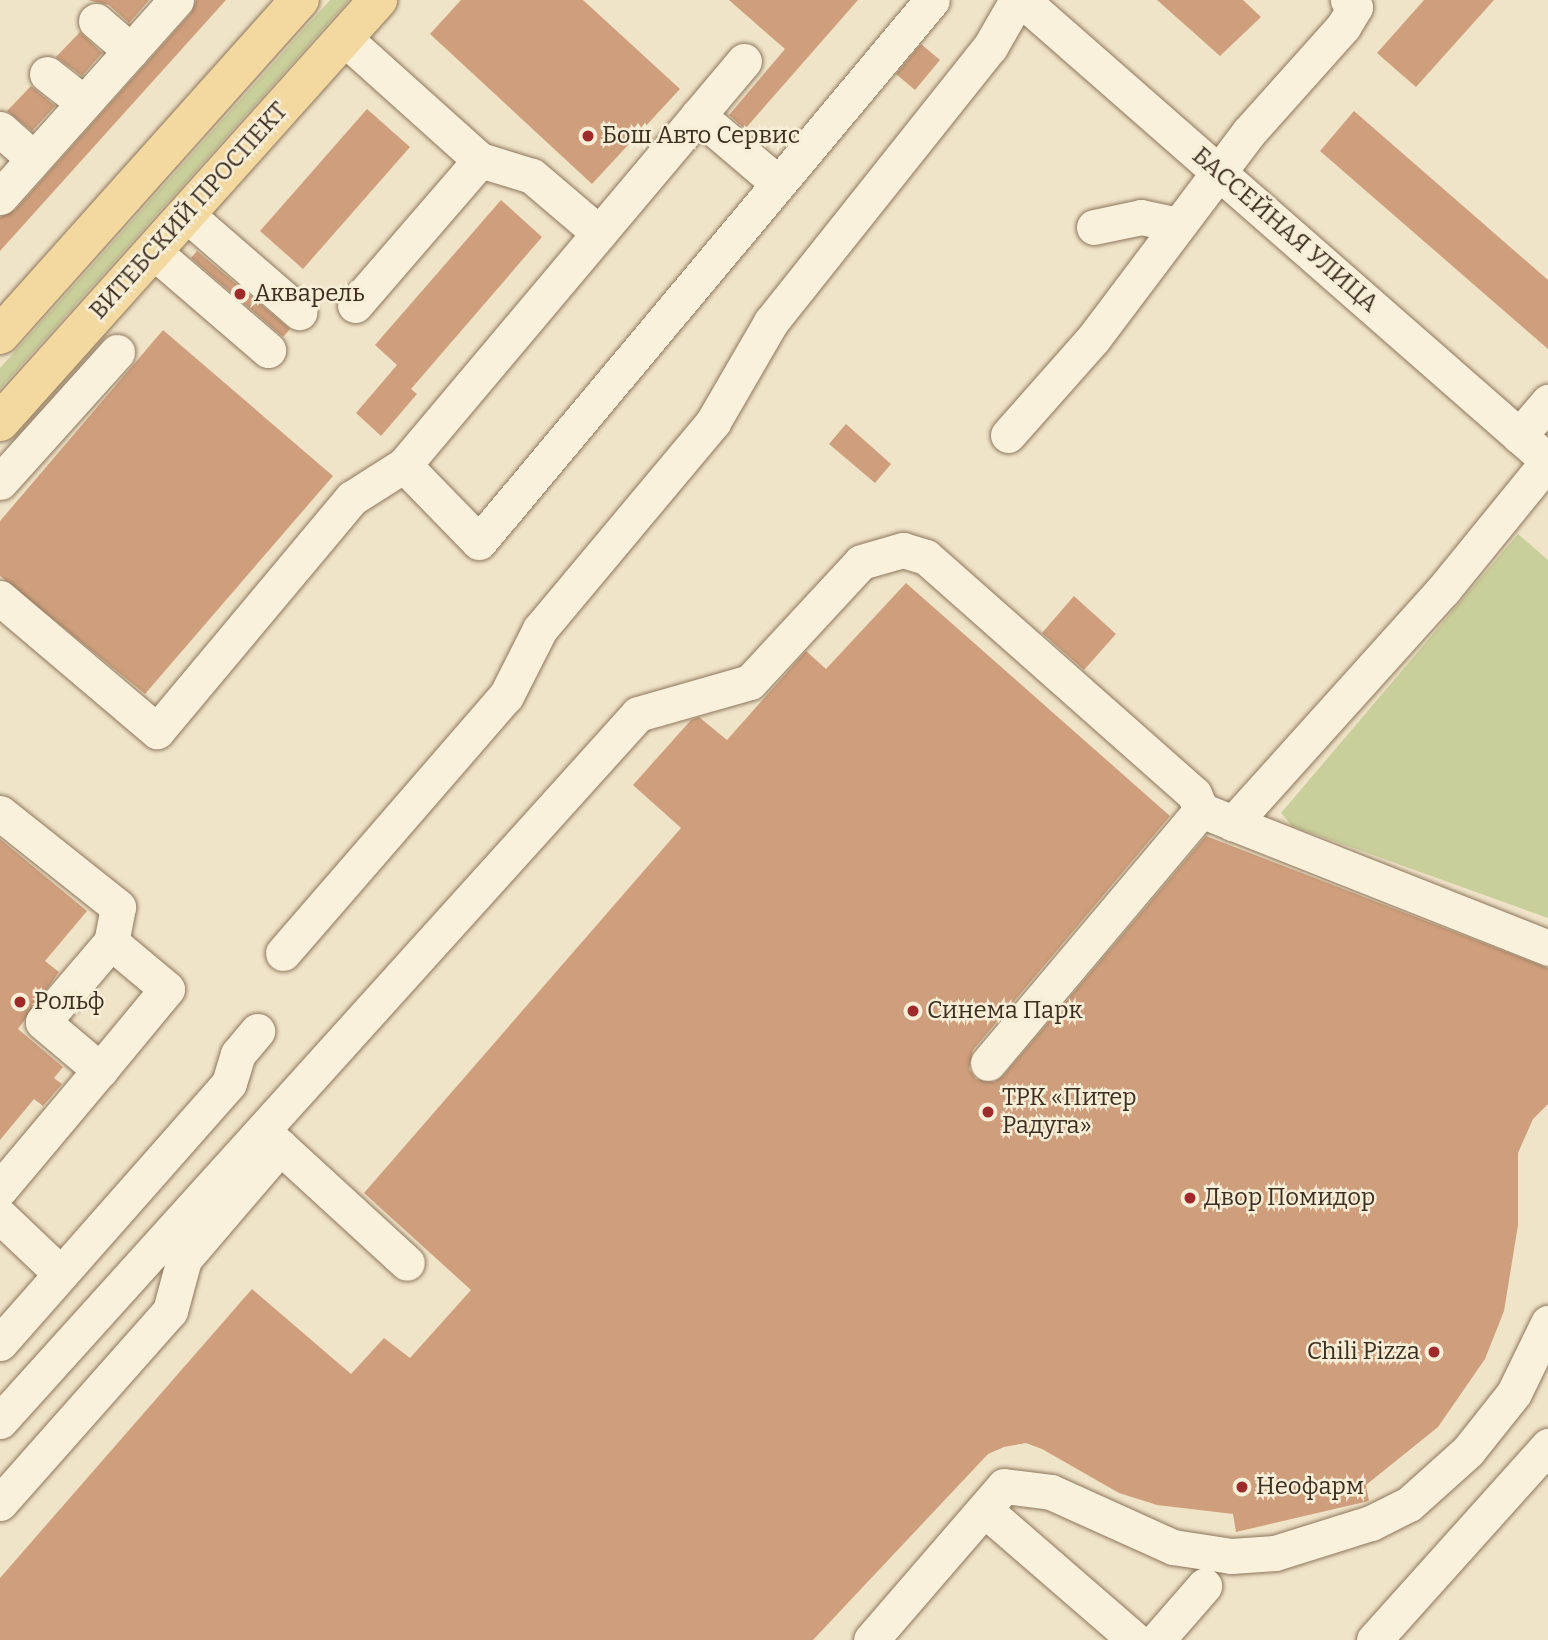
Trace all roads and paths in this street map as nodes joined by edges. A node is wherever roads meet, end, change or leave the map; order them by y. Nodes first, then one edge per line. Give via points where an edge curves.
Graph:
1 (176, 0) edge
2 (300, 0) edge
3 (378, 0) edge
4 (932, 0) edge
5 (1020, 0) edge
6 (1355, 2) edge
7 (96, 21) dead end
8 (344, 38) junction
9 (131, 51) junction
10 (744, 61) dead end
11 (47, 74) dead end
12 (84, 103) junction
13 (698, 115) junction
14 (0, 129) edge
15 (34, 159) junction
16 (480, 160) junction
17 (1218, 172) junction
18 (778, 183) junction
19 (0, 197) edge
20 (186, 214) junction
21 (1175, 223) junction
22 (1094, 227) dead end
23 (599, 233) junction
24 (153, 251) junction
25 (355, 305) dead end
26 (299, 312) dead end
27 (0, 335) edge
28 (268, 350) dead end
29 (117, 352) dead end
30 (1548, 402) edge
31 (0, 422) edge
32 (1008, 435) dead end
33 (1519, 436) junction
34 (1548, 461) edge
35 (404, 465) junction
36 (0, 482) edge
37 (0, 598) edge
38 (1201, 810) junction
39 (0, 813) edge
40 (1233, 822) junction
41 (111, 942) junction
42 (1548, 948) edge
43 (283, 953) dead end
44 (257, 1031) dead end
45 (988, 1063) dead end
46 (100, 1070) junction
47 (270, 1138) junction
48 (0, 1189) edge
49 (0, 1216) edge
50 (407, 1262) dead end
51 (60, 1273) junction
52 (1548, 1323) edge
53 (0, 1343) edge
54 (0, 1420) edge
55 (1548, 1446) edge
56 (0, 1503) edge
57 (985, 1510) junction
58 (1204, 1586) dead end
59 (871, 1640) edge
60 (1135, 1640) edge
61 (1157, 1640) edge
62 (1374, 1640) edge

1 - 9 street
2 - 27 main road
3 - 8 main road, ВИТЕБСКИЙ ПРОСПЕКТ
4 - 18 street
5 - 17 street, БАССЕЙНАЯ УЛИЦА
5 - 43 street via 990,47 771,322 713,422 540,629 506,696
6 - 17 street
7 - 9 street
8 - 16 street
8 - 20 main road, ВИТЕБСКИЙ ПРОСПЕКТ
9 - 12 street
10 - 13 street
11 - 12 street
12 - 15 street
13 - 18 street
13 - 23 street
14 - 15 street
15 - 19 street
16 - 23 street via 532,176
16 - 25 street
17 - 21 street
17 - 33 street, БАССЕЙНАЯ УЛИЦА
18 - 35 street via 479,542
20 - 24 main road, ВИТЕБСКИЙ ПРОСПЕКТ
20 - 26 street
21 - 22 street via 1141,217
21 - 32 street via 1093,339
23 - 35 street
24 - 28 street
24 - 31 main road, ВИТЕБСКИЙ ПРОСПЕКТ
29 - 36 street
30 - 33 street
33 - 34 street, БАССЕЙНАЯ УЛИЦА
34 - 40 street via 1443,590
35 - 37 street via 352,498 156,731
38 - 40 street
38 - 45 street
38 - 47 street via 1194,794 926,557 881,553 861,562 750,682 638,713
39 - 41 street via 118,907
40 - 42 street
41 - 46 street via 167,989
41 - 46 street via 43,1022
44 - 51 street via 239,1054 229,1083
46 - 48 street
47 - 50 street
47 - 54 street
47 - 56 street via 184,1259 170,1311
49 - 51 street
51 - 53 street
52 - 57 street via 1514,1393 1468,1451 1409,1504 1345,1534 1275,1553 1231,1556 1173,1547 1029,1486 1004,1486
55 - 62 street
57 - 59 street
57 - 60 street
58 - 61 street

